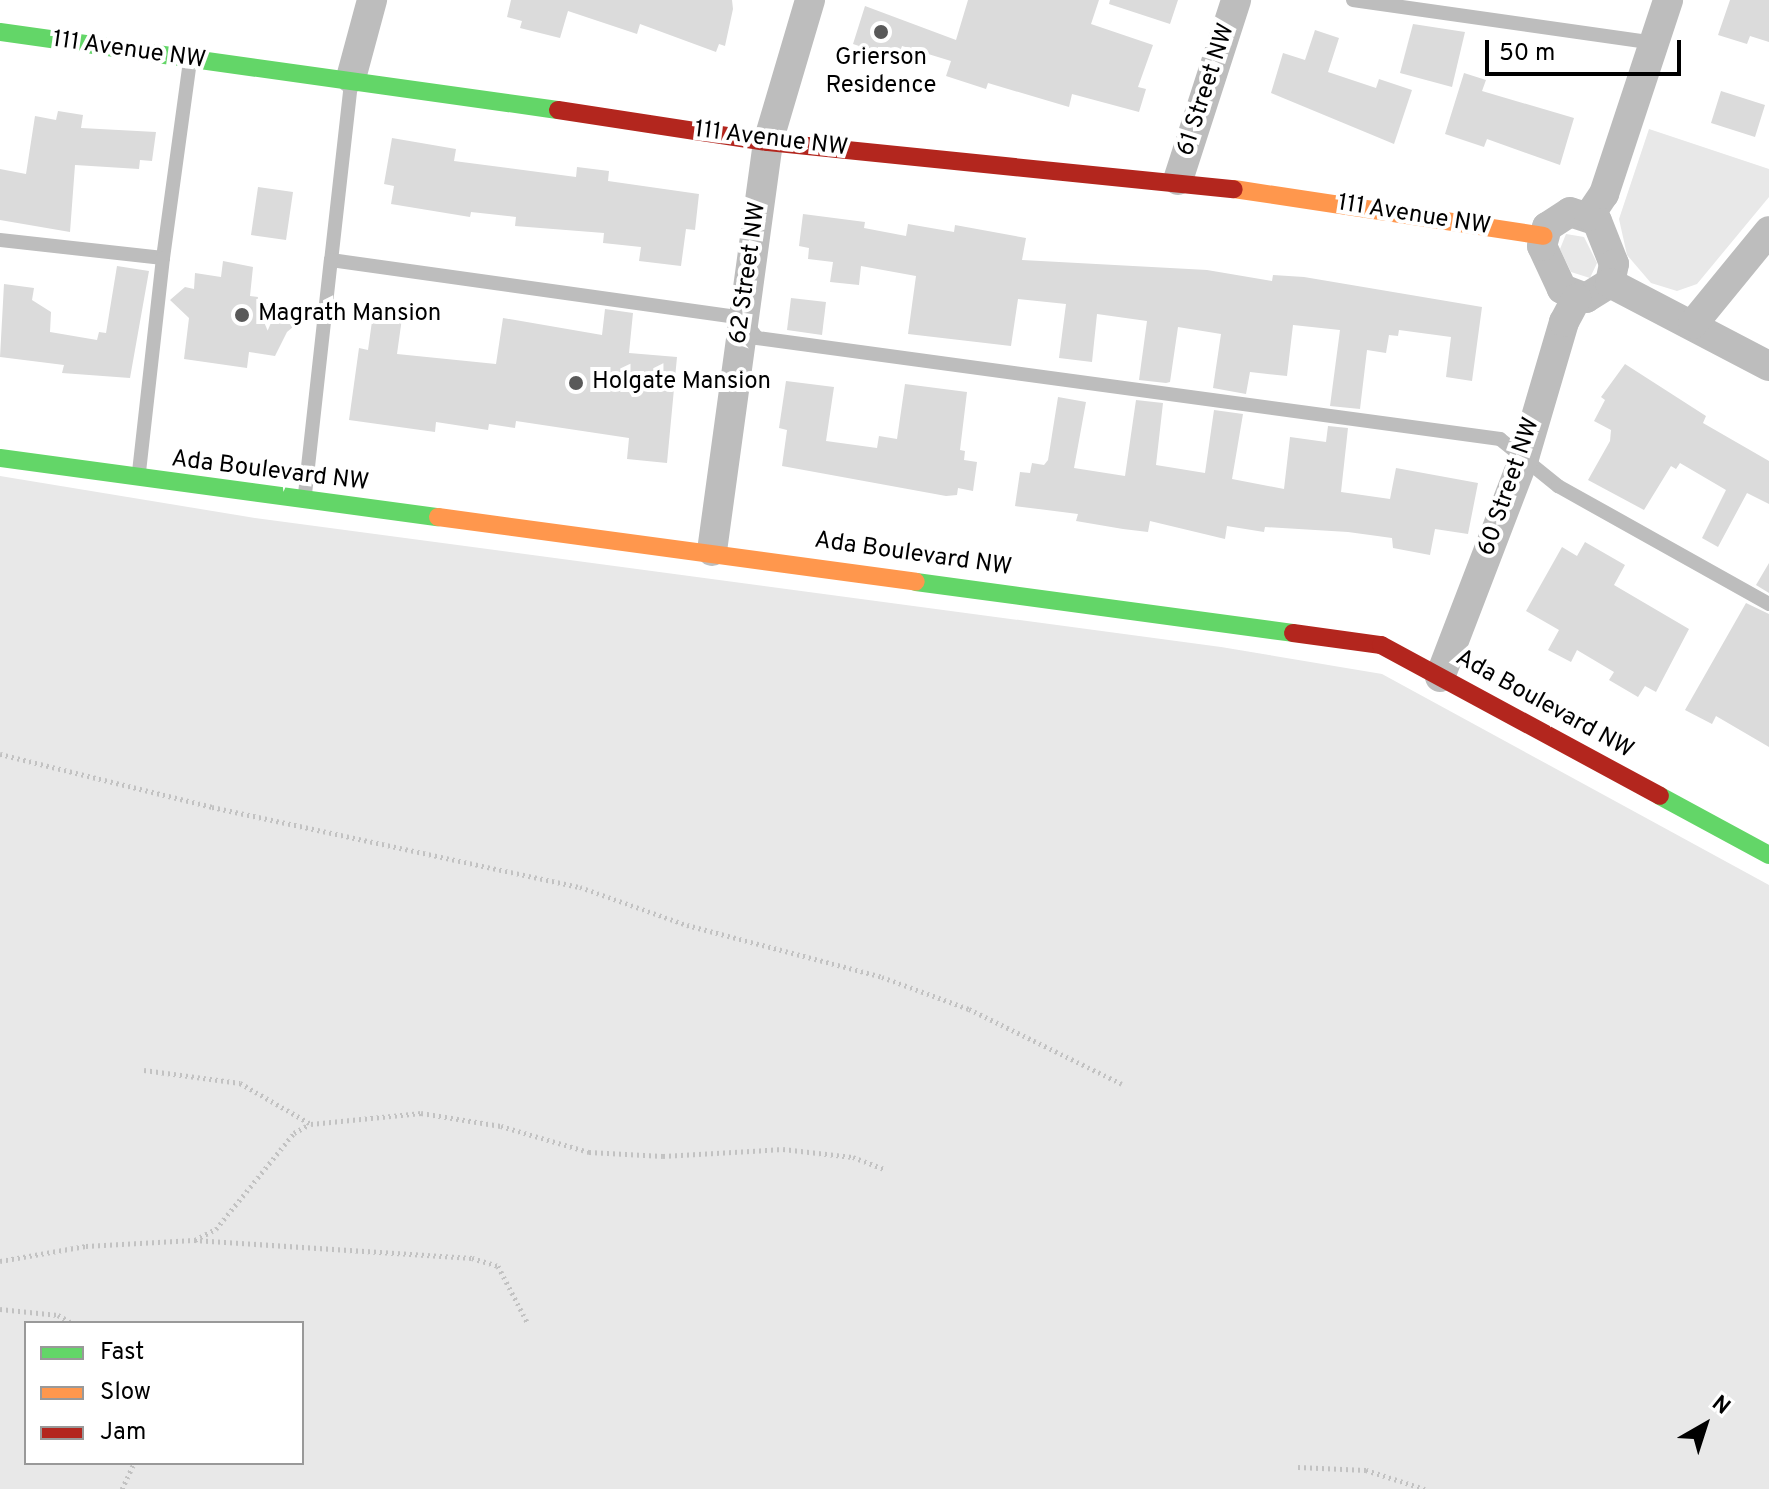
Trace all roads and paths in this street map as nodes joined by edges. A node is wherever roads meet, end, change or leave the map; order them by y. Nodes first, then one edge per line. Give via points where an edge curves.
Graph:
1 (372, 0) edge
2 (810, 0) edge
3 (1236, 0) edge
4 (1353, 0) edge
5 (1668, 0) edge
6 (1445, 6) edge
7 (0, 32) edge
8 (1655, 43) junction
9 (190, 60) junction
10 (351, 78) junction
11 (768, 142) junction
12 (1178, 180) junction
13 (1589, 216) junction
14 (1769, 231) edge
15 (1543, 236) junction
16 (0, 240) edge
17 (163, 258) junction
18 (331, 260) junction
19 (1610, 283) junction
20 (1577, 298) junction
21 (742, 318) junction
22 (1693, 324) junction
23 (1769, 366) edge
24 (0, 458) edge
25 (1524, 458) junction
26 (138, 480) junction
27 (305, 501) junction
28 (712, 551) junction
29 (1769, 604) edge
30 (1440, 677) junction
31 (0, 754) edge
32 (1769, 855) edge
33 (144, 1070) dead end
34 (1122, 1084) dead end
35 (311, 1124) junction
36 (884, 1169) dead end
37 (194, 1240) junction
38 (0, 1261) edge
39 (0, 1309) edge
40 (68, 1321) edge
41 (527, 1322) dead end
42 (133, 1465) edge
43 (1298, 1467) dead end
44 (122, 1489) edge
45 (1425, 1489) edge

1 - 10 street
2 - 11 street, 62 Street NW
3 - 12 street, 61 Street NW
4 - 6 lane
5 - 8 street
6 - 8 lane
7 - 9 street, 111 Avenue NW
8 - 13 street via 1604,194
9 - 10 street, 111 Avenue NW
9 - 17 lane
10 - 11 street, 111 Avenue NW
10 - 18 lane
11 - 12 street, 111 Avenue NW
11 - 21 street, 62 Street NW
12 - 15 street, 111 Avenue NW
13 - 15 street via 1561,215
13 - 19 street via 1602,229 1612,255
14 - 22 street
15 - 20 street via 1556,283
16 - 17 lane
17 - 26 lane
18 - 21 lane
18 - 27 lane
19 - 20 street via 1596,295
19 - 22 street
20 - 25 street, 60 Street NW via 1564,322
21 - 25 lane via 757,338 1500,439
21 - 28 street, 62 Street NW
22 - 23 street
24 - 26 street, Ada Boulevard NW
25 - 29 lane via 1558,486
25 - 30 street, 60 Street NW
26 - 27 street, Ada Boulevard NW
27 - 28 street, Ada Boulevard NW
28 - 30 street, Ada Boulevard NW via 1381,645
30 - 32 street, Ada Boulevard NW
31 - 34 path via 212,807 580,887 687,925 882,977 969,1009
33 - 35 path via 240,1083
35 - 36 path via 421,1113 501,1126 589,1152 663,1156 783,1149 853,1157
35 - 37 path via 294,1133 216,1229
37 - 38 path via 86,1246
37 - 41 path via 472,1258 498,1266
39 - 40 path via 58,1315
42 - 44 path
43 - 45 path via 1366,1470

